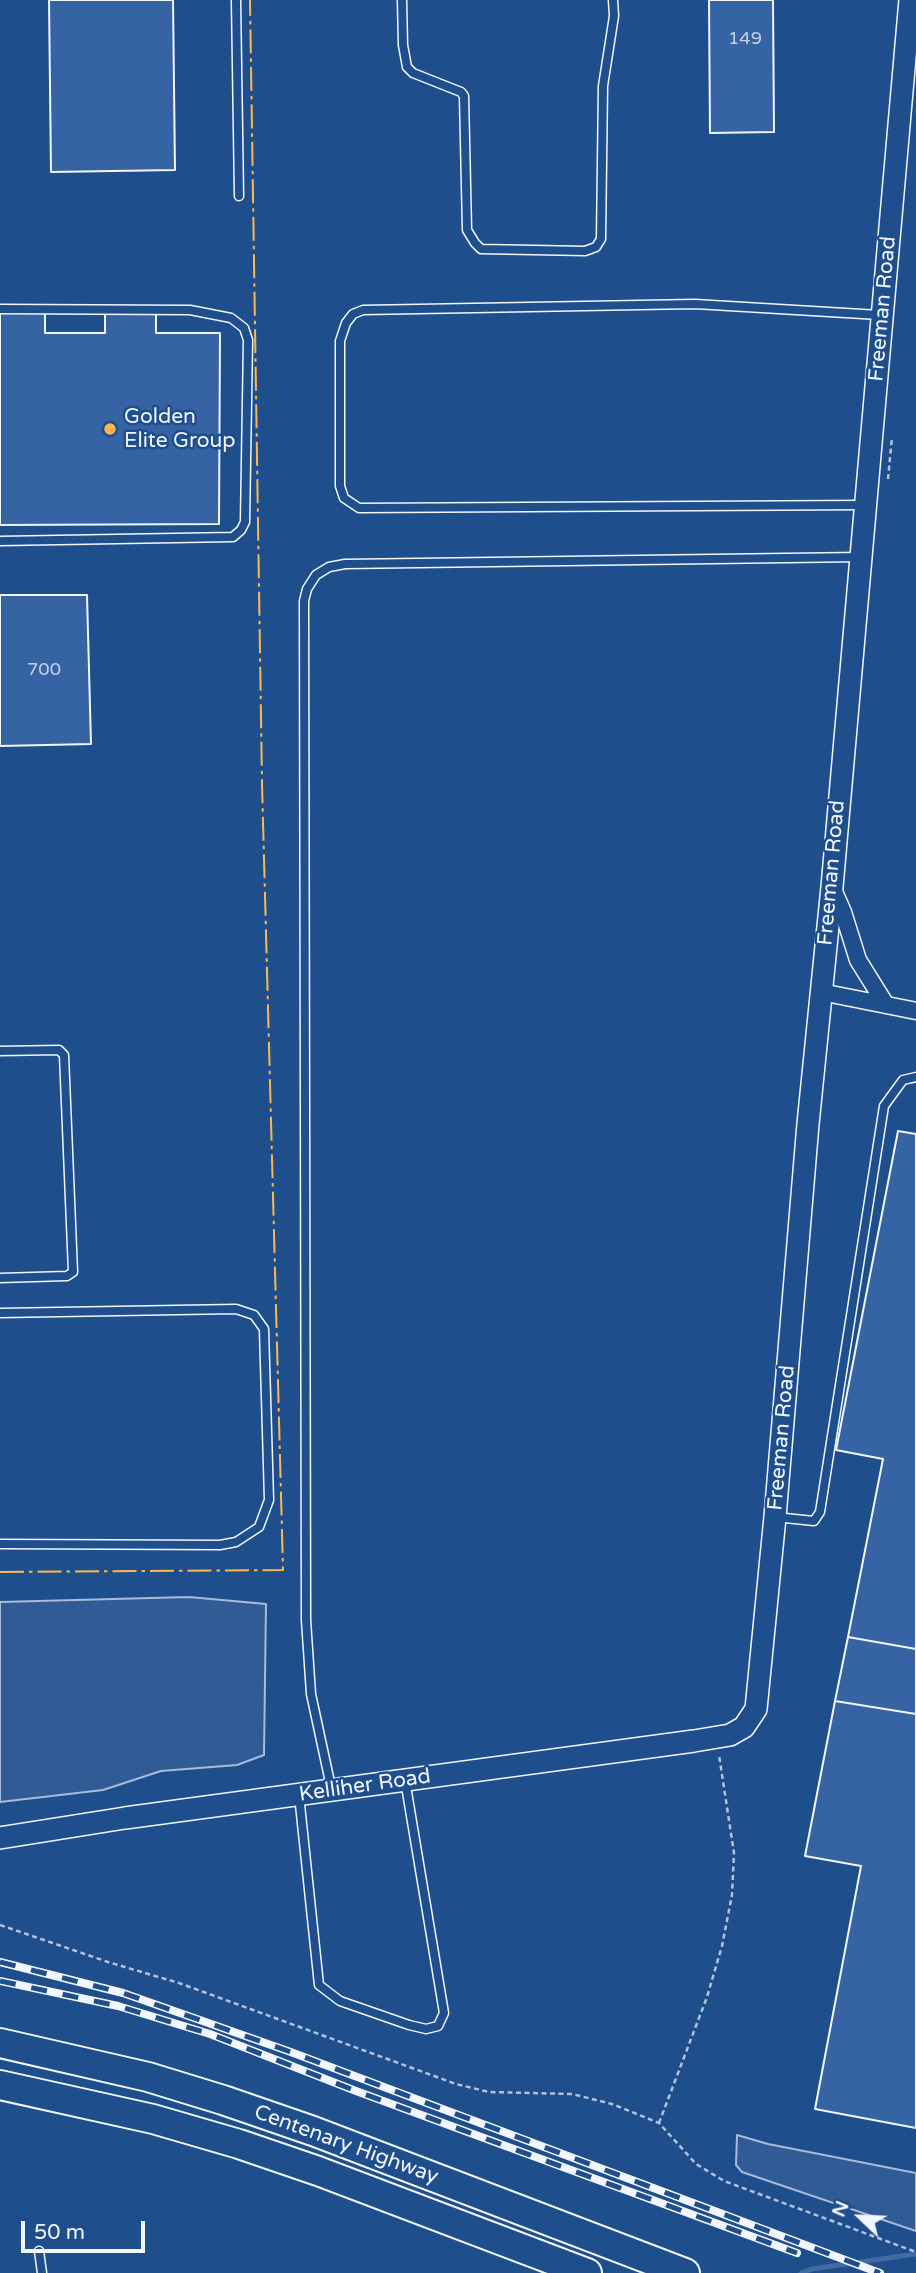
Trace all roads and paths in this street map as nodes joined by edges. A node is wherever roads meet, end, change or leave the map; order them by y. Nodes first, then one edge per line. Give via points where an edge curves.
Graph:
1 (236, 0) edge
2 (402, 0) edge
3 (613, 0) edge
4 (910, 0) edge
5 (912, 35) edge
6 (239, 196) dead end
7 (0, 309) edge
8 (882, 316) junction
9 (892, 437) dead end
10 (888, 486) dead end
11 (865, 505) junction
12 (0, 541) edge
13 (860, 557) junction
14 (831, 887) junction
15 (821, 992) junction
16 (886, 1005) junction
17 (916, 1011) edge
18 (0, 1051) edge
19 (916, 1077) edge
20 (0, 1278) edge
21 (0, 1312) edge
22 (775, 1517) junction
23 (0, 1544) edge
24 (723, 1736) junction
25 (405, 1780) junction
26 (331, 1790) junction
27 (299, 1795) junction
28 (0, 1838) edge
29 (0, 1925) edge
30 (0, 2043) edge
31 (0, 2085) edge
32 (659, 2123) junction
33 (39, 2251) dead end
34 (916, 2252) edge
35 (42, 2273) edge
36 (587, 2273) edge
37 (685, 2273) edge

1 - 6 lane
2 - 3 lane via 407,66 464,96 467,230 475,243 481,249 585,251 601,239 603,86
4 - 5 street, Freeman Road
5 - 8 street, Freeman Road
7 - 12 lane via 200,311 231,318 244,328 248,340 245,522 233,537
8 - 11 street, Freeman Road
8 - 11 lane via 695,304 363,310 346,323 340,341 340,486 344,498 359,508
9 - 10 path
11 - 13 street, Freeman Road
13 - 14 street, Freeman Road
13 - 26 lane via 345,564 316,575 307,589 306,1620 311,1694
14 - 15 street, Freeman Road
14 - 16 street via 858,960
15 - 16 street
15 - 22 street, Freeman Road
16 - 17 street
18 - 20 lane via 59,1050 64,1055 72,1272 67,1276
19 - 22 lane via 903,1080 884,1106 820,1512 814,1521
21 - 23 lane via 236,1309 254,1315 264,1329 269,1500 258,1527 236,1542 220,1545
22 - 24 street, Freeman Road via 756,1709 744,1727
24 - 25 street, Kelliher Road
24 - 32 path via 734,1853 732,1895 707,1997
25 - 26 street, Kelliher Road
25 - 27 lane via 444,2013 438,2026 426,2029 340,2001 319,1985
26 - 27 street, Kelliher Road
27 - 28 street, Kelliher Road
29 - 32 path via 179,1983 456,2084 489,2092 572,2094
30 - 37 highway, Centenary Highway via 148,2077 223,2100
31 - 36 highway, Centenary Highway via 153,2119 239,2144
32 - 34 path via 696,2164 724,2181
33 - 35 lane

